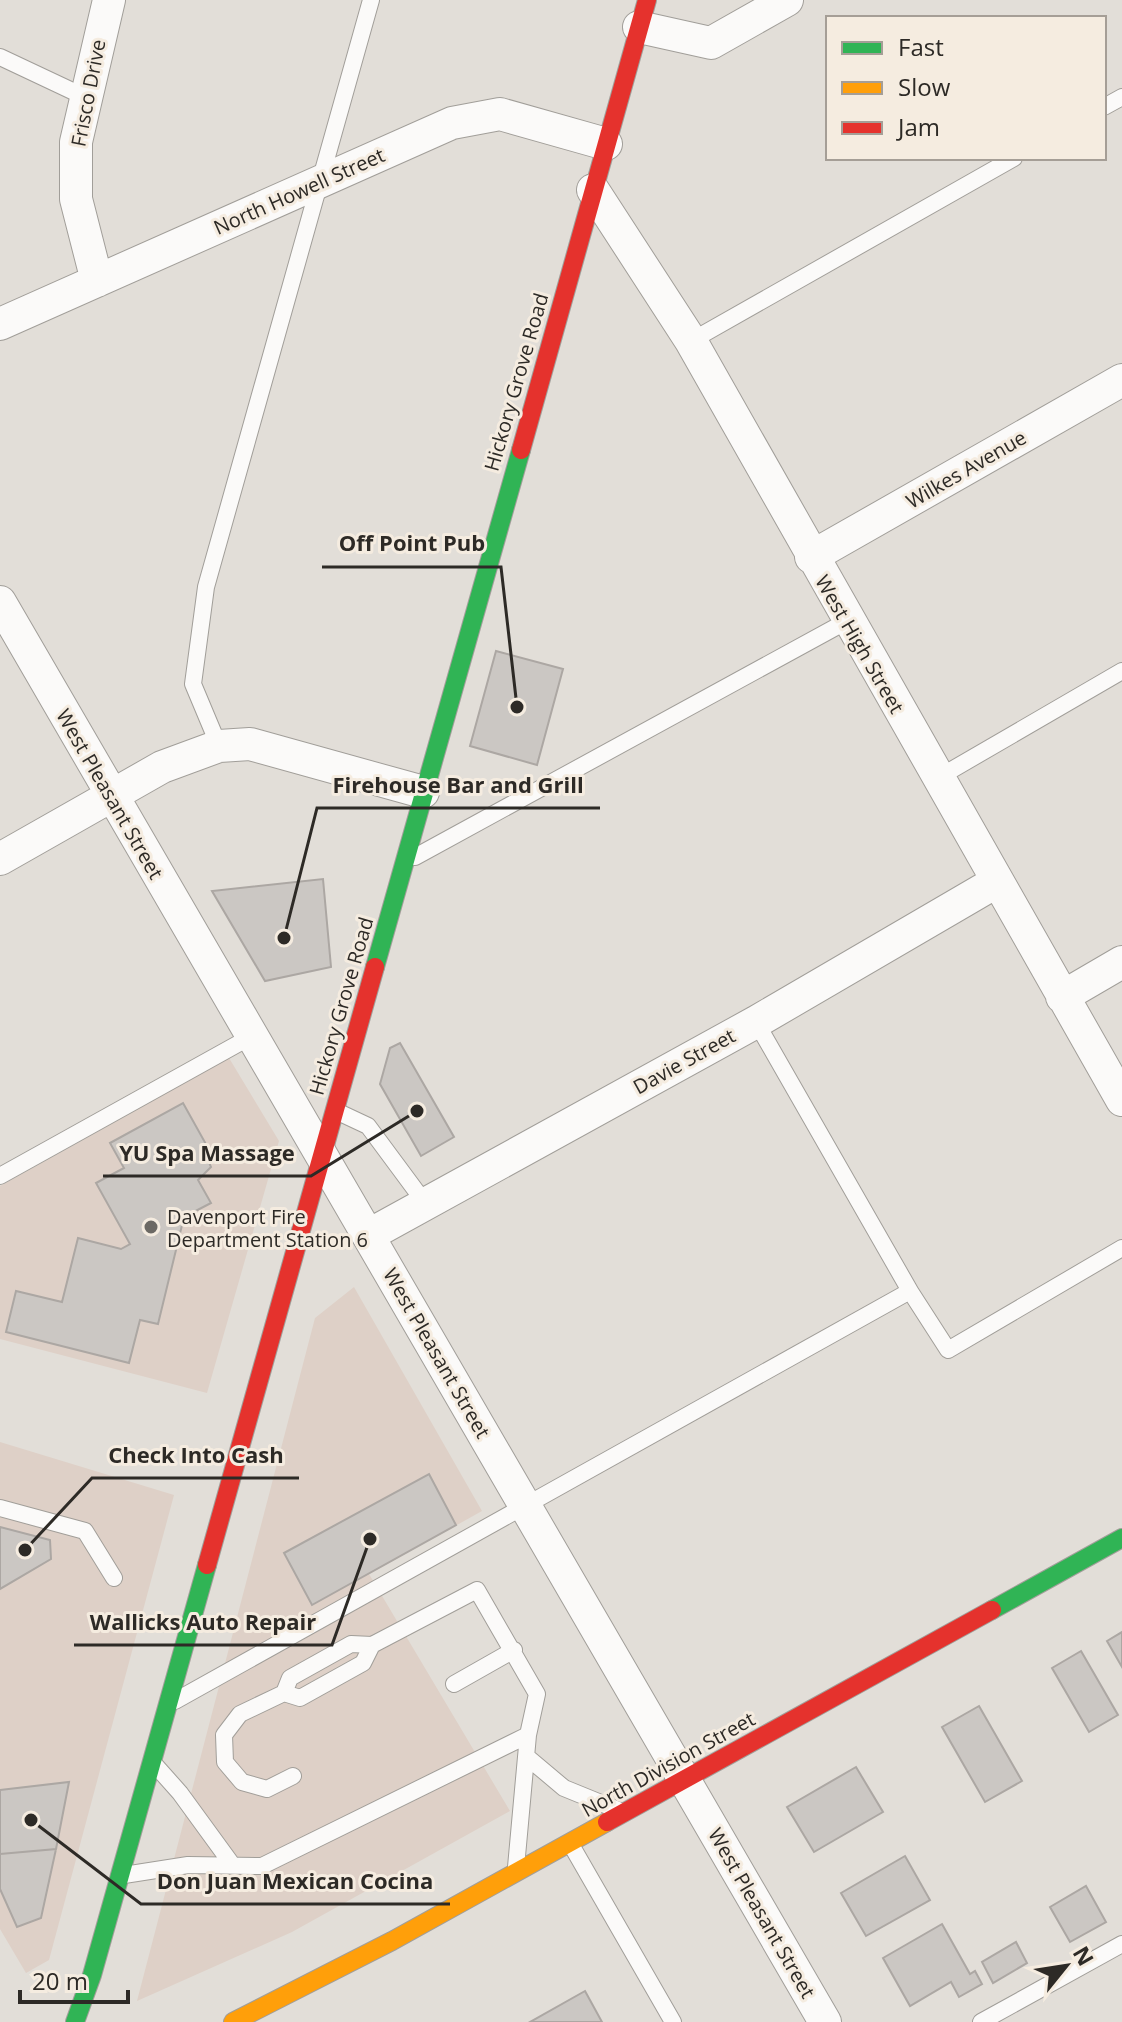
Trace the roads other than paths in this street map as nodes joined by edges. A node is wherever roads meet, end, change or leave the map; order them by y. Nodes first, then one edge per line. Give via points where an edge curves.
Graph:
1 (109, 0) edge
2 (371, 0) edge
3 (787, 0) edge
4 (643, 13) edge
5 (0, 57) edge
6 (85, 97) junction
7 (606, 144) junction
8 (1010, 160) edge
9 (321, 181) junction
10 (593, 190) junction
11 (97, 281) junction
12 (0, 324) edge
13 (691, 341) junction
14 (1122, 380) edge
15 (811, 557) junction
16 (0, 602) edge
17 (847, 621) junction
18 (1122, 671) edge
19 (219, 746) junction
20 (936, 779) junction
21 (423, 792) junction
22 (110, 795) junction
23 (0, 859) edge
24 (403, 864) junction
25 (996, 882) junction
26 (1122, 962) edge
27 (1062, 997) junction
28 (756, 1022) junction
29 (252, 1036) junction
30 (1122, 1100) edge
31 (334, 1110) junction
32 (322, 1156) junction
33 (0, 1176) edge
34 (425, 1203) junction
35 (369, 1235) junction
36 (1122, 1248) edge
37 (910, 1291) junction
38 (526, 1506) junction
39 (0, 1508) edge
40 (1122, 1538) edge
41 (114, 1578) dead end
42 (514, 1650) junction
43 (454, 1684) dead end
44 (167, 1705) junction
45 (528, 1735) junction
46 (527, 1757) junction
47 (152, 1762) junction
48 (293, 1776) dead end
49 (685, 1779) junction
50 (624, 1813) junction
51 (570, 1843) junction
52 (231, 1863) junction
53 (515, 1873) junction
54 (120, 1875) junction
55 (1122, 1944) edge
56 (75, 2022) edge
57 (233, 2022) edge
58 (673, 2022) edge
59 (825, 2022) edge
60 (981, 2022) edge

1 - 6 street, Frisco Drive
2 - 9 lane
3 - 4 street via 711,43
4 - 7 main road, Hickory Grove Road
5 - 6 lane
6 - 11 street, Frisco Drive via 76,142 76,199
7 - 9 street, North Howell Street via 500,114 452,123
7 - 10 main road, Hickory Grove Road
8 - 13 lane
9 - 11 street, North Howell Street
9 - 19 lane via 206,587 193,684
10 - 13 street, West High Street
10 - 21 main road, Hickory Grove Road
11 - 12 street, North Howell Street
13 - 15 street, West High Street
14 - 15 street, Wilkes Avenue
15 - 17 street, West High Street
16 - 22 street, West Pleasant Street
17 - 20 street, West High Street
17 - 24 lane
18 - 20 lane
19 - 21 street via 250,744
19 - 22 street via 162,767
20 - 25 street, West High Street
21 - 24 main road, Hickory Grove Road
22 - 23 street
22 - 29 street, West Pleasant Street
24 - 31 main road, Hickory Grove Road
25 - 27 street, West High Street
25 - 28 street, Davie Street
26 - 27 street
27 - 30 street, West High Street
28 - 34 street, Davie Street
28 - 37 lane
29 - 32 street, West Pleasant Street
29 - 33 lane
31 - 32 main road, Hickory Grove Road
31 - 34 lane via 368,1126
32 - 35 street, West Pleasant Street
32 - 44 main road, Hickory Grove Road
34 - 35 street, Davie Street
35 - 38 street, West Pleasant Street
36 - 37 lane via 948,1350
37 - 38 lane
38 - 44 lane
38 - 49 street, West Pleasant Street
39 - 41 lane via 85,1531
40 - 49 main road, North Division Street
42 - 43 lane
42 - 45 lane via 537,1694
42 - 48 lane via 477,1590 372,1645 363,1663 300,1698 284,1693 240,1714 224,1735 225,1762 242,1782 267,1789
44 - 47 main road, Hickory Grove Road
45 - 46 lane
45 - 52 lane via 262,1866
46 - 50 lane via 564,1788
46 - 53 lane
47 - 52 lane
47 - 54 main road, Hickory Grove Road
49 - 50 main road, North Division Street
49 - 59 street, West Pleasant Street
50 - 51 main road, North Division Street
51 - 53 main road, North Division Street
51 - 58 lane
52 - 54 lane
53 - 57 main road, North Division Street
54 - 56 main road, Hickory Grove Road
55 - 60 lane

